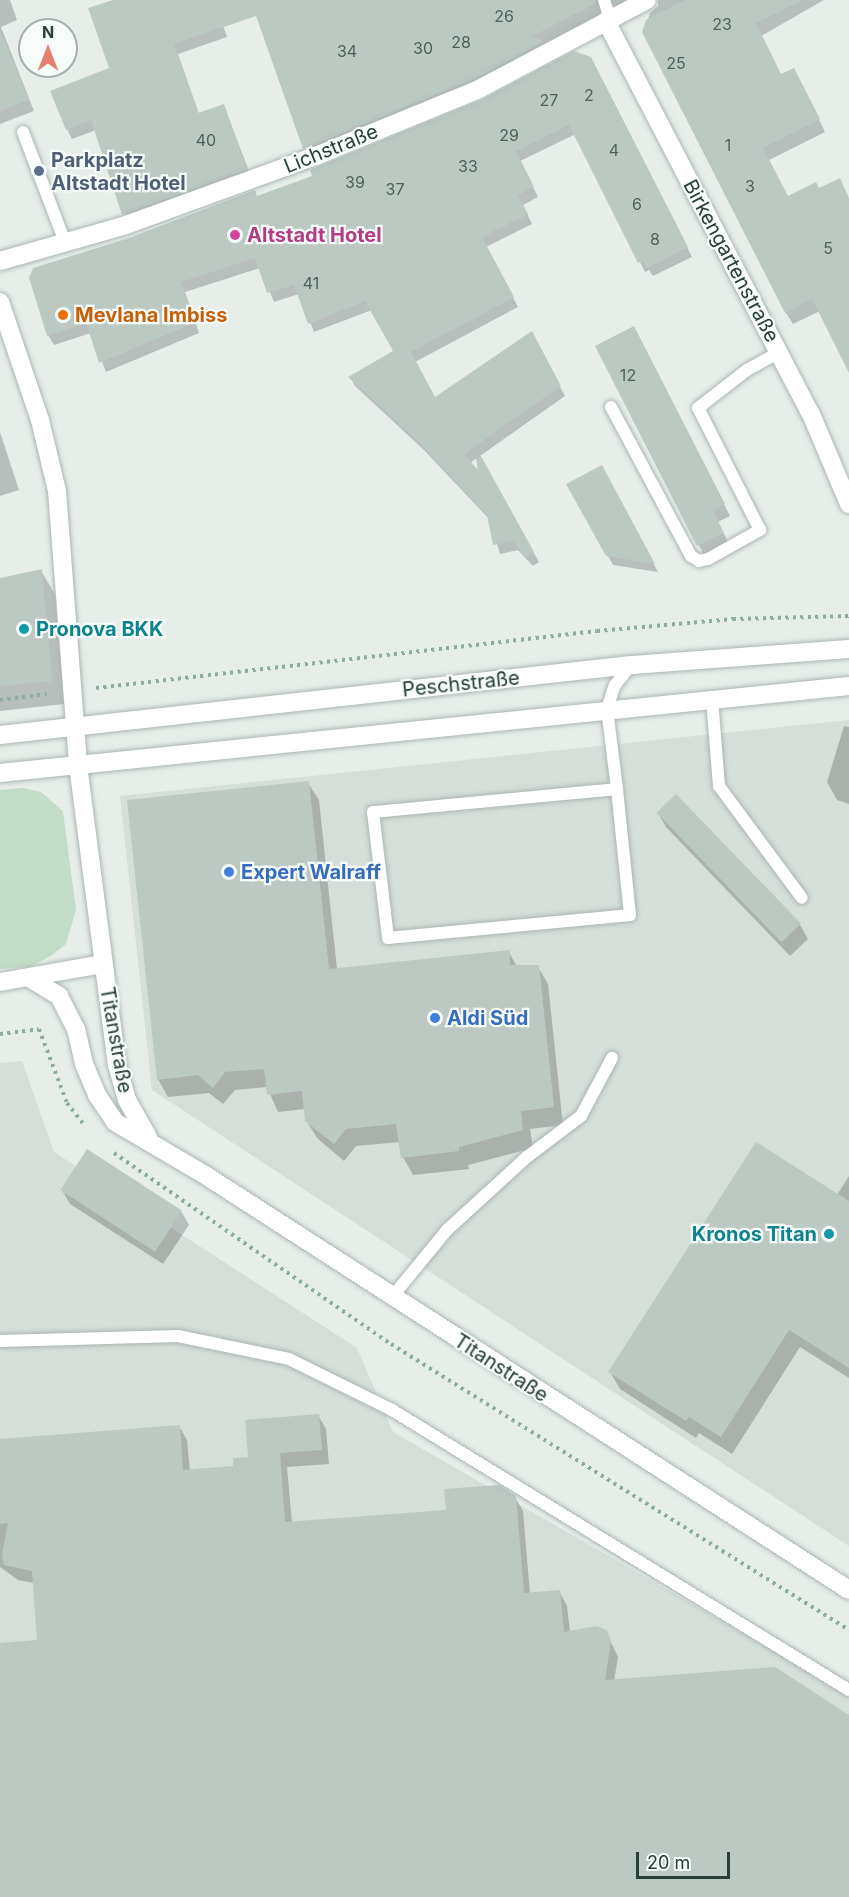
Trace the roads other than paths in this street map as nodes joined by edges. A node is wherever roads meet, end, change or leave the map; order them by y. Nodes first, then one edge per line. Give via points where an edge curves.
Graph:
1 (604, 0) edge
2 (647, 0) edge
3 (608, 20) junction
4 (23, 132) dead end
5 (65, 242) junction
6 (0, 261) edge
7 (0, 302) edge
8 (779, 352) junction
9 (612, 407) dead end
10 (849, 504) edge
11 (849, 649) edge
12 (631, 666) junction
13 (849, 686) edge
14 (712, 699) junction
15 (607, 709) junction
16 (74, 726) junction
17 (0, 735) edge
18 (78, 765) junction
19 (0, 773) edge
20 (617, 789) junction
21 (802, 898) dead end
22 (103, 964) junction
23 (31, 979) junction
24 (0, 982) edge
25 (612, 1058) dead end
26 (154, 1144) junction
27 (392, 1297) junction
28 (0, 1341) edge
29 (849, 1590) edge
30 (849, 1690) edge

1 - 3 lane
2 - 3 street, Lichstraße
3 - 5 street, Lichstraße via 479,88 316,156 126,225
3 - 8 street, Birkengartenstraße
4 - 5 lane
5 - 6 street, Lichstraße
7 - 16 street, Titanstraße via 40,420 57,491
8 - 9 lane via 747,370 698,408 760,530 708,559 699,561 691,556
8 - 10 street, Birkengartenstraße via 811,414
11 - 12 street, Peschstraße
12 - 15 lane via 615,685
12 - 16 street, Peschstraße
13 - 14 street, Peschstraße
14 - 15 street, Peschstraße
14 - 21 lane via 719,786
15 - 18 street, Peschstraße
15 - 20 lane
16 - 17 street, Peschstraße
16 - 18 street, Titanstraße
18 - 19 street, Peschstraße
18 - 22 street, Titanstraße
20 - 20 lane via 630,915 388,938 373,812
22 - 23 street
22 - 26 street, Titanstraße via 117,1065 126,1100
23 - 24 street
23 - 26 street, Titanstraße via 59,996 76,1029 97,1095 115,1122
25 - 27 lane via 581,1116 527,1157 447,1230
26 - 27 street, Titanstraße
27 - 29 street, Titanstraße
28 - 30 lane via 178,1336 289,1359 392,1410

